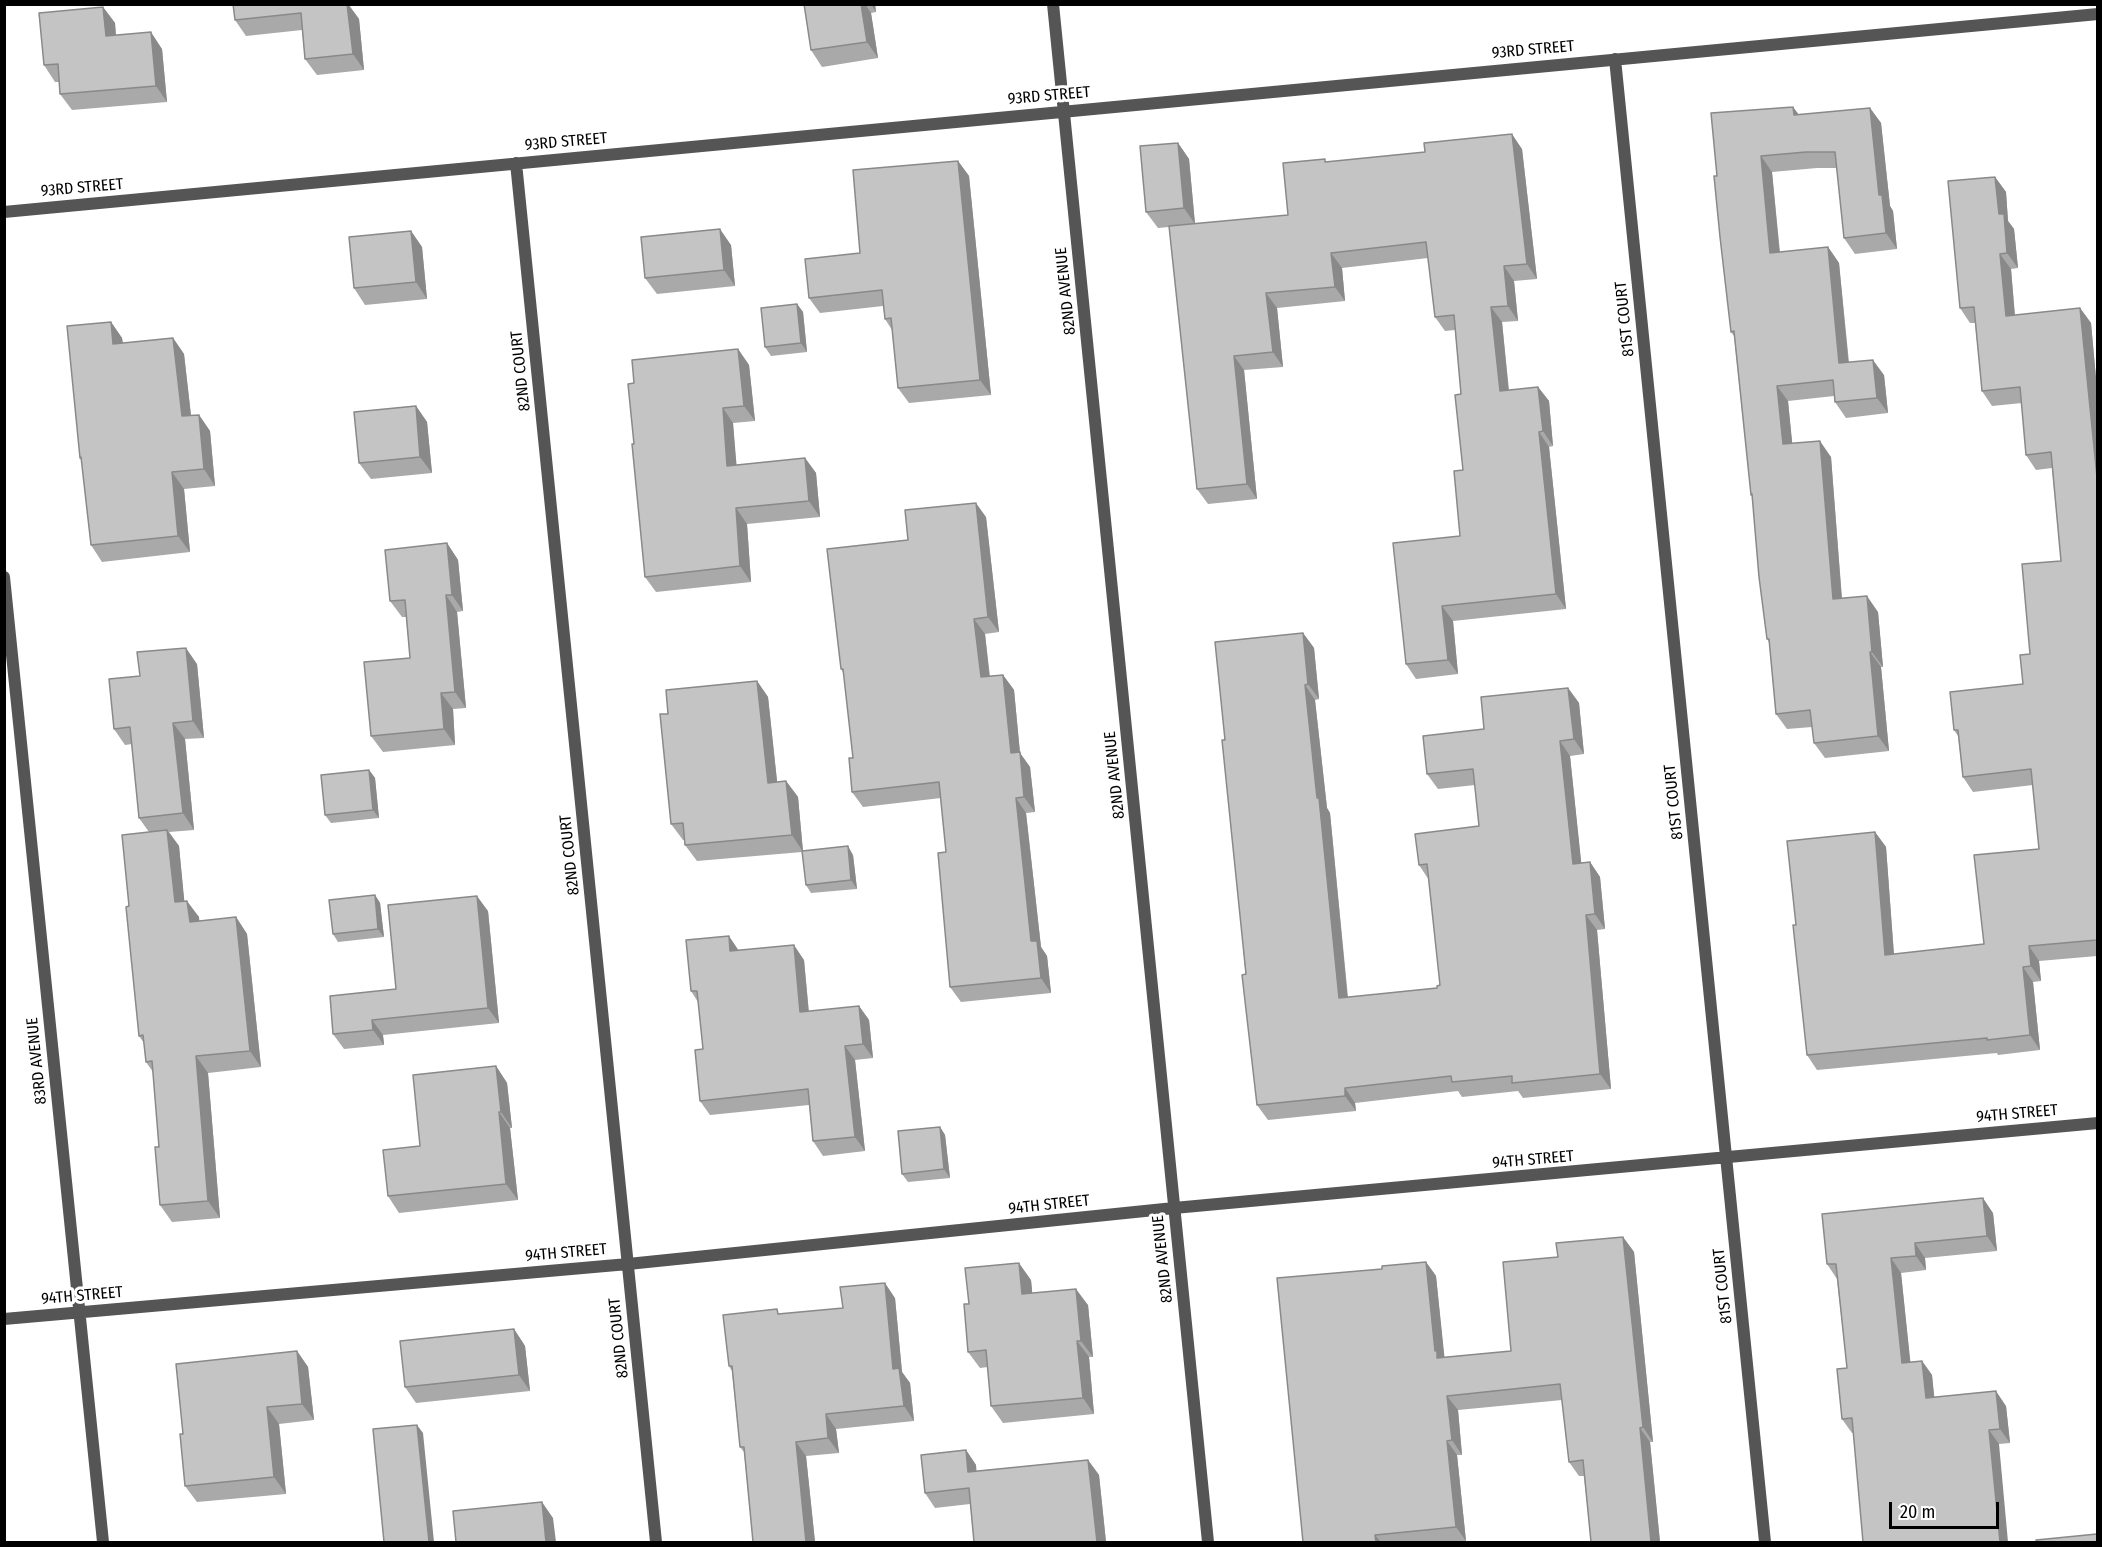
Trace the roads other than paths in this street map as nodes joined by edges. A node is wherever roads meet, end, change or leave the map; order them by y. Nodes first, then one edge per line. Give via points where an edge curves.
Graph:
1 (1053, 4) edge
2 (2097, 14) edge
3 (1615, 59) junction
4 (1065, 112) junction
5 (516, 163) junction
6 (4, 212) edge
7 (4, 577) edge
8 (2097, 1123) edge
9 (1727, 1159) junction
10 (1174, 1208) junction
11 (628, 1264) junction
12 (79, 1312) junction
13 (4, 1319) edge
14 (103, 1542) edge
15 (656, 1542) edge
16 (1208, 1542) edge
17 (1765, 1542) edge

1 - 4 street, 82ND AVENUE
2 - 3 street, 93RD STREET
3 - 4 street, 93RD STREET
3 - 9 street, 81ST COURT
4 - 5 street, 93RD STREET
4 - 10 street, 82ND AVENUE
5 - 6 street, 93RD STREET
5 - 11 street, 82ND COURT
7 - 12 street, 83RD AVENUE
8 - 9 street, 94TH STREET
9 - 10 street, 94TH STREET
9 - 17 street, 81ST COURT
10 - 11 street, 94TH STREET
10 - 16 street, 82ND AVENUE
11 - 12 street, 94TH STREET
11 - 15 street, 82ND COURT
12 - 13 street, 94TH STREET
12 - 14 street, 83RD AVENUE

